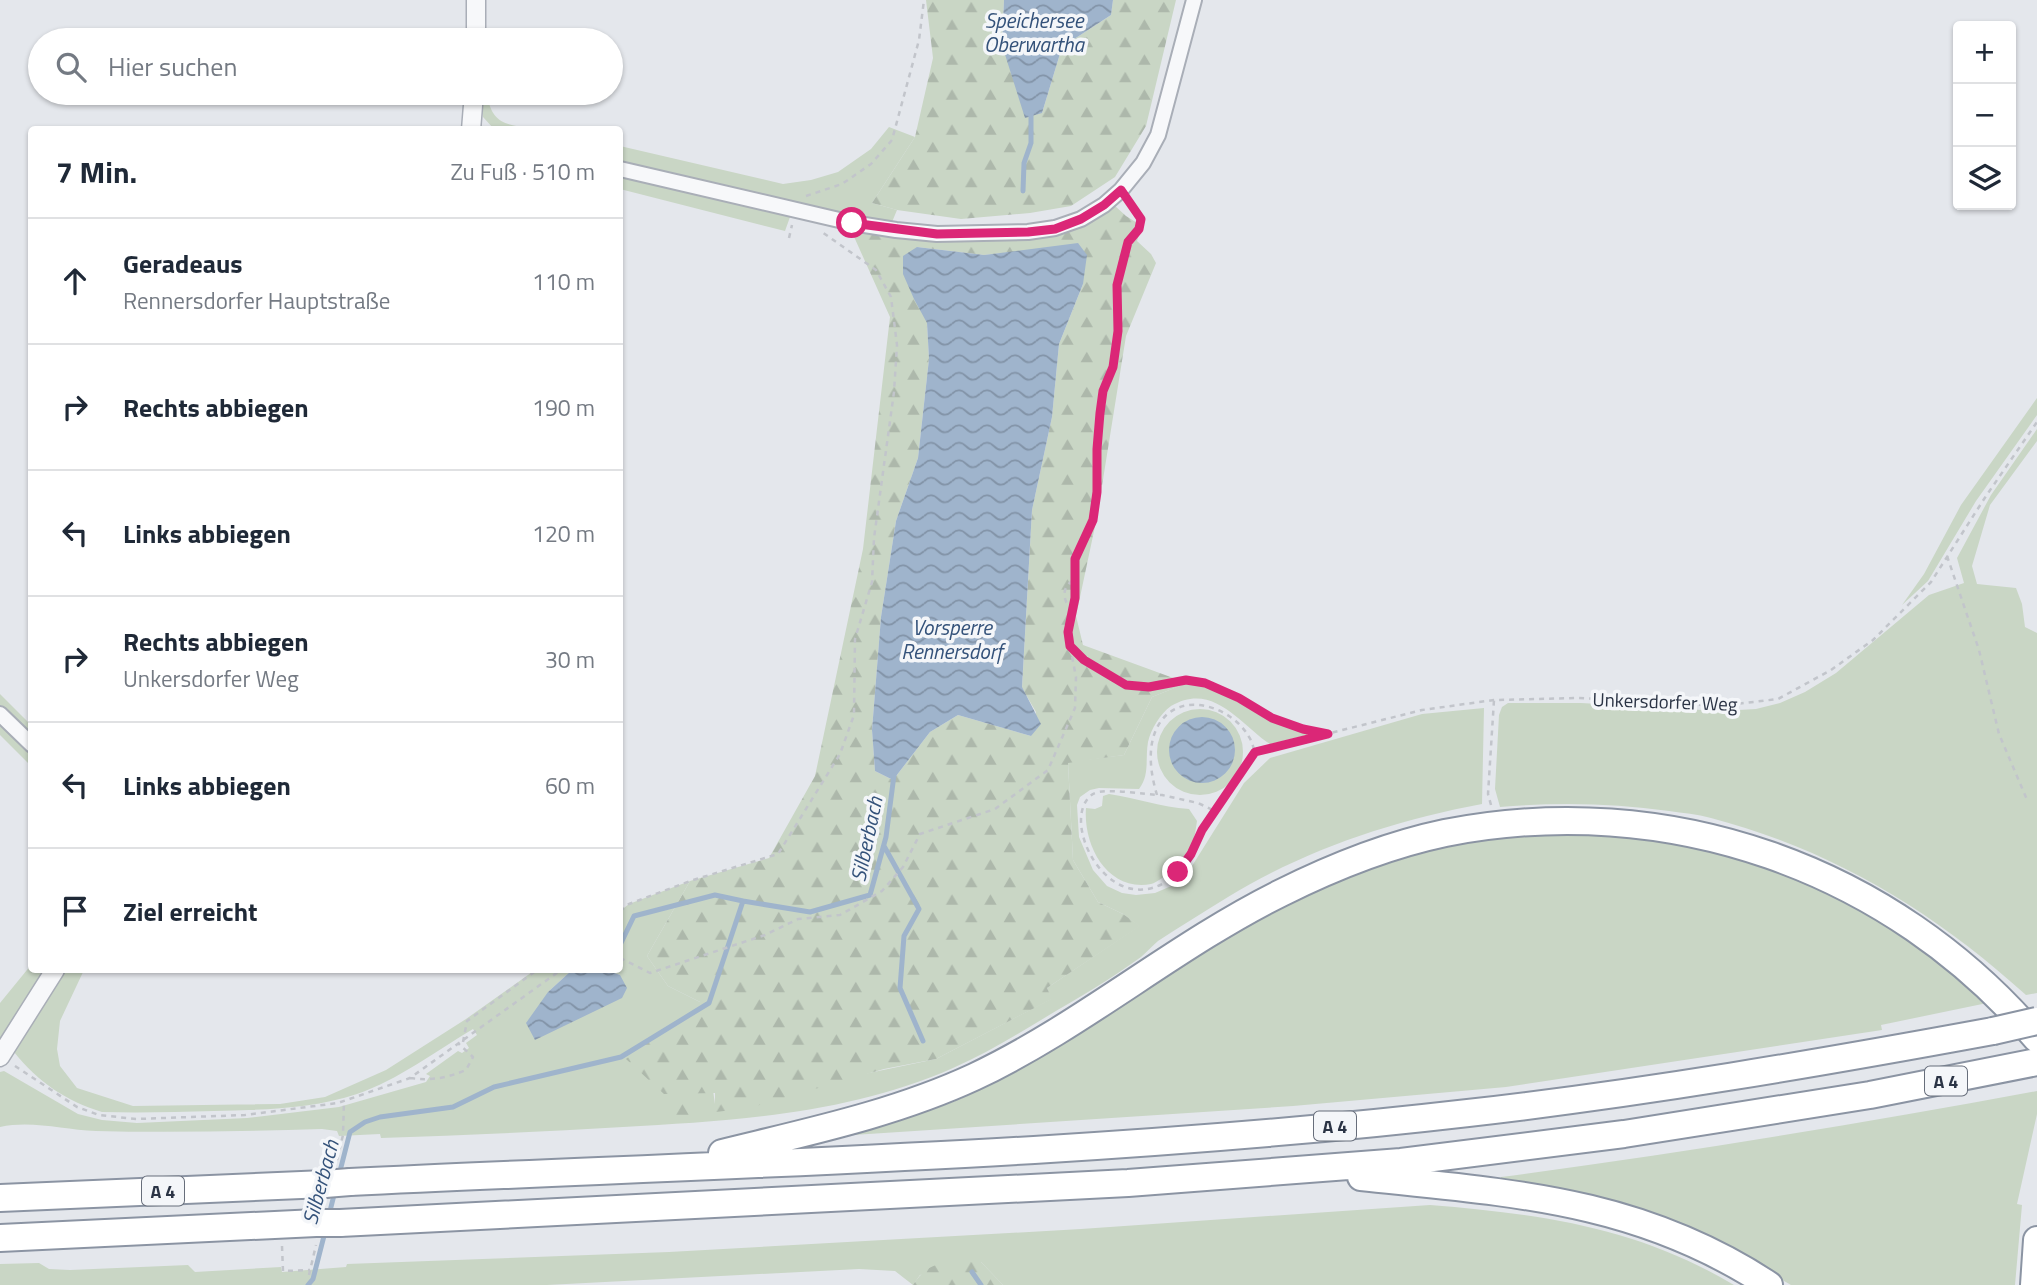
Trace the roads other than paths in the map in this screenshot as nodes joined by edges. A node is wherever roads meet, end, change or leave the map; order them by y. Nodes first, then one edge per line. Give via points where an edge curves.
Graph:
1 (477, 0) edge
2 (1194, 0) edge
3 (476, 28) edge
4 (473, 105) edge
5 (471, 126) edge
6 (623, 170) edge
7 (0, 714) edge
8 (28, 741) edge
9 (53, 973) edge
10 (2037, 1021) edge
11 (2037, 1039) edge
12 (0, 1057) edge
13 (2030, 1064) edge
14 (670, 1167) junction
15 (1303, 1171) junction
16 (0, 1198) edge
17 (0, 1238) edge
18 (2037, 1240) edge
19 (1769, 1285) edge
20 (2034, 1285) edge

1 - 3 street
2 - 6 street via 1158,135 1143,163 1104,205 1055,229 937,234 852,223
4 - 5 street
7 - 8 street
9 - 12 street
10 - 14 highway, A 4, bridge via 1867,1054 1466,1114 1053,1147
11 - 14 highway via 1980,978 1919,930 1833,880 1793,863 1665,828 1577,821 1495,826 1401,844 1278,894 1053,1034 936,1094
13 - 15 highway, A 4 via 1624,1134
14 - 16 highway, A 4
15 - 17 highway, A 4 via 1043,1188
15 - 19 highway via 1536,1196 1594,1208 1670,1233
18 - 20 highway

